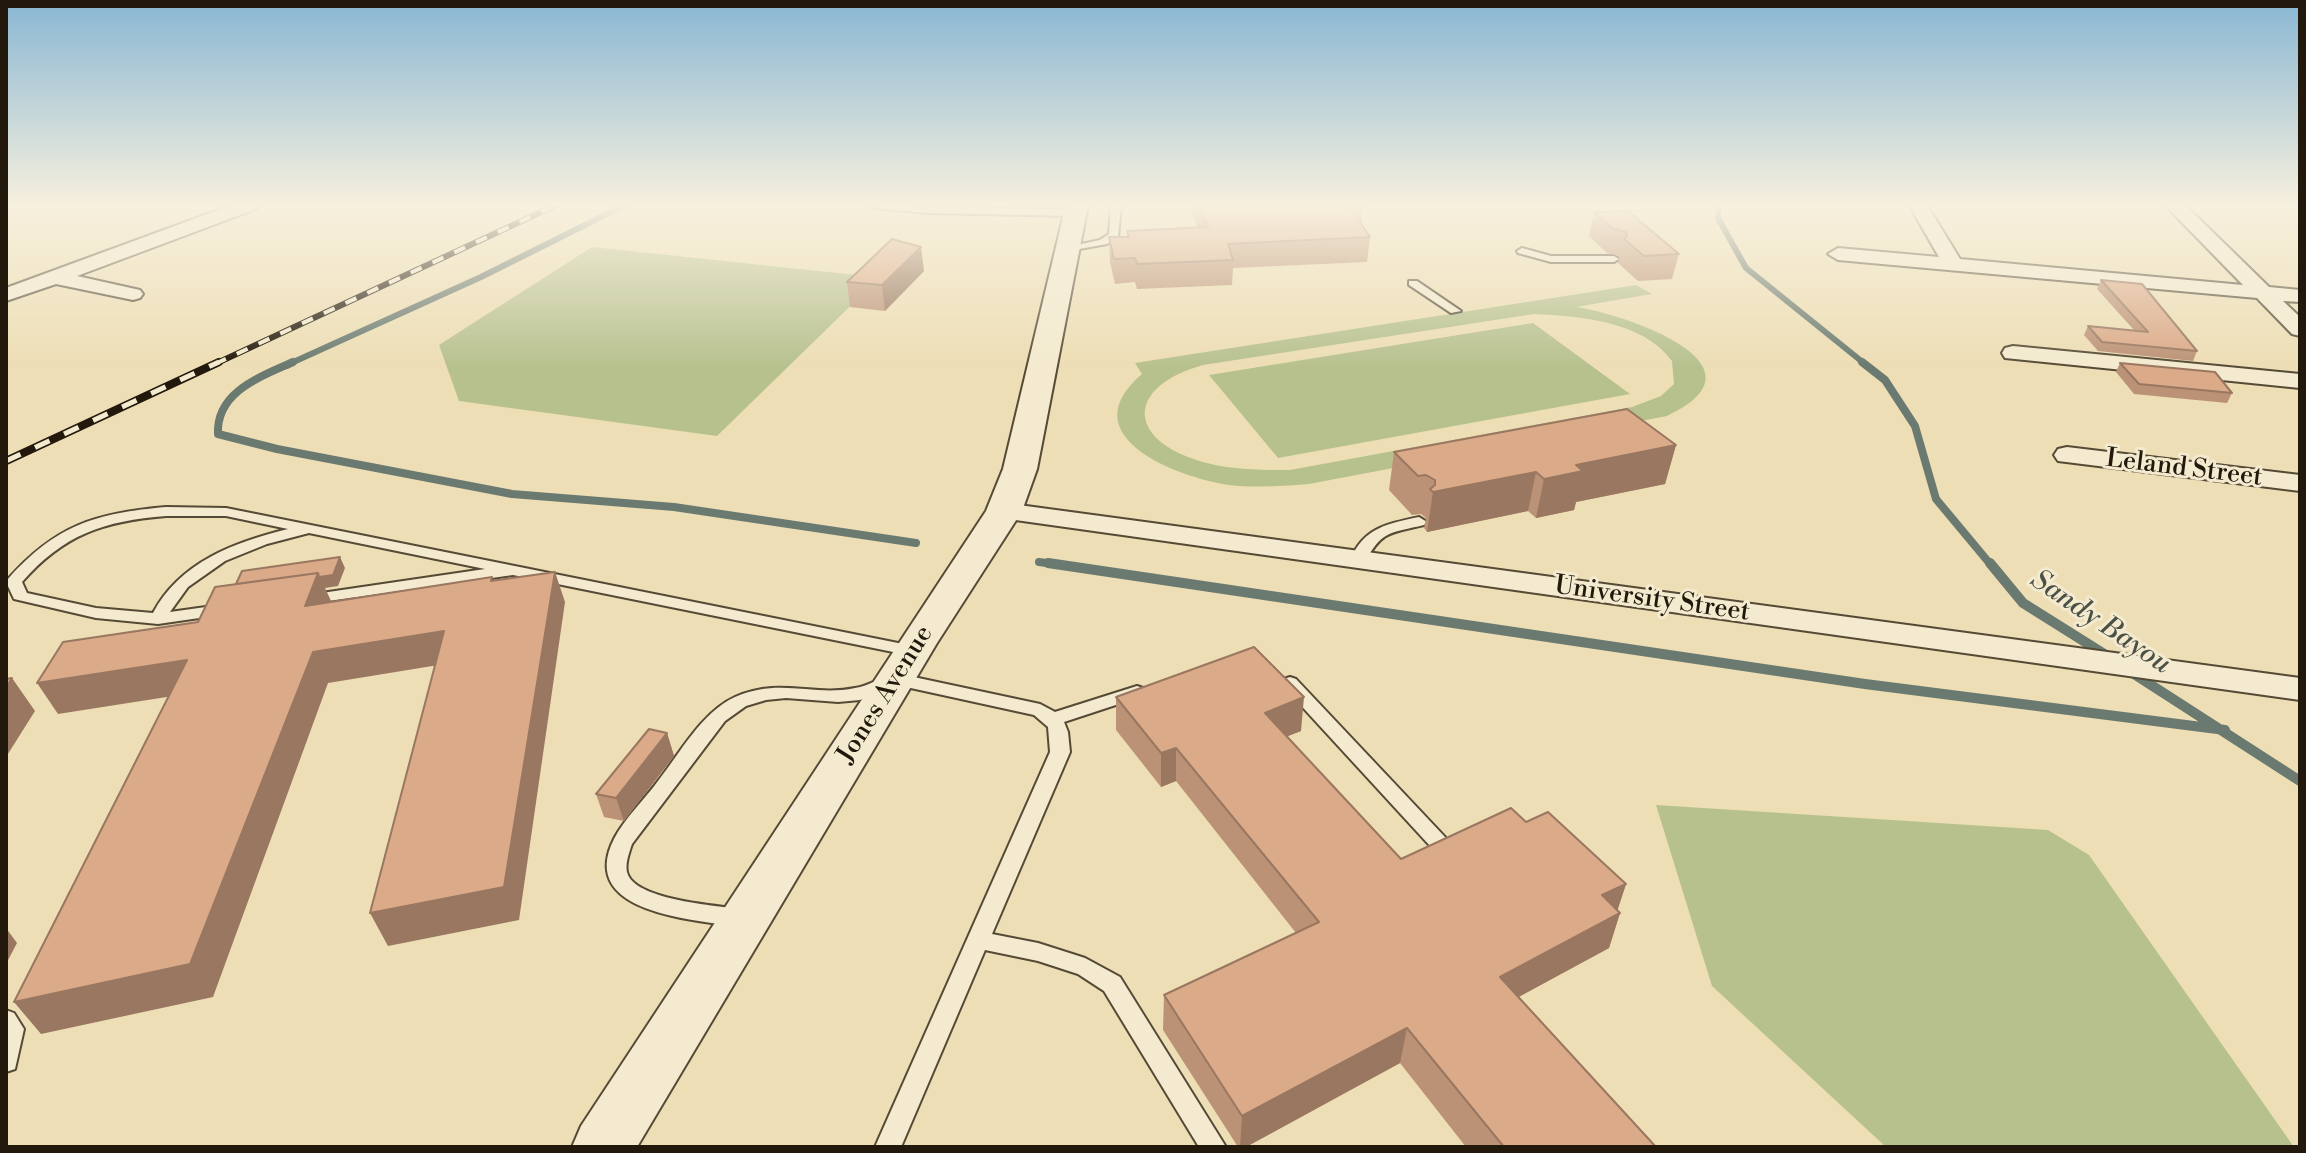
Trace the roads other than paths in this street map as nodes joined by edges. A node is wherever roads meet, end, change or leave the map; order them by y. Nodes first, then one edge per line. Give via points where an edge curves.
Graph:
1 (104, 259) edge
2 (1065, 259) edge
3 (1550, 259) edge
4 (1614, 259) dead end
5 (1889, 259) edge
6 (1950, 259) edge
7 (2228, 259) edge
8 (1954, 265) junction
9 (55, 277) junction
10 (6, 278) edge
11 (1413, 283) dead end
12 (2262, 293) junction
13 (133, 294) dead end
14 (6, 295) edge
15 (2300, 296) edge
16 (1455, 311) dead end
17 (2300, 329) edge
18 (2013, 353) dead end
19 (2300, 381) edge
20 (2067, 455) dead end
21 (2300, 483) edge
22 (1004, 511) junction
23 (1419, 522) dead end
24 (310, 529) junction
25 (1359, 559) junction
26 (514, 570) junction
27 (297, 600) edge
28 (235, 608) edge
29 (158, 619) junction
30 (904, 665) junction
31 (1273, 666) edge
32 (1153, 686) edge
33 (2300, 689) edge
34 (1055, 718) junction
35 (1438, 842) edge
36 (745, 919) junction
37 (978, 940) junction
38 (6, 1020) edge
39 (6, 1061) edge
40 (603, 1147) edge
41 (888, 1147) edge
42 (1213, 1147) edge

1 - 9 street
2 - 22 street, Jones Avenue via 1020,469
3 - 4 lane
5 - 8 street
6 - 8 street
7 - 12 street
8 - 12 street
9 - 10 street
9 - 13 street
9 - 14 street
11 - 16 lane
12 - 15 street
12 - 17 street
18 - 19 street
20 - 21 street, Leland Street
22 - 25 street, University Street
22 - 30 street, Jones Avenue
23 - 25 lane via 1370,537
24 - 26 lane
24 - 29 lane via 258,541 203,567 166,599
24 - 29 lane via 226,512 165,509 115,516 65,535 30,559 14,582 20,596 96,613
25 - 33 street, University Street
26 - 27 lane
26 - 30 lane
28 - 29 lane
30 - 34 lane
30 - 36 street, Jones Avenue
30 - 36 lane via 860,694 786,692 740,702 718,717 623,841 616,862 618,879 630,893
31 - 35 lane
32 - 34 lane
34 - 37 lane via 1060,752
36 - 40 street, Jones Avenue
37 - 41 lane
37 - 42 lane via 1085,967 1112,984
38 - 39 lane via 12,1029

